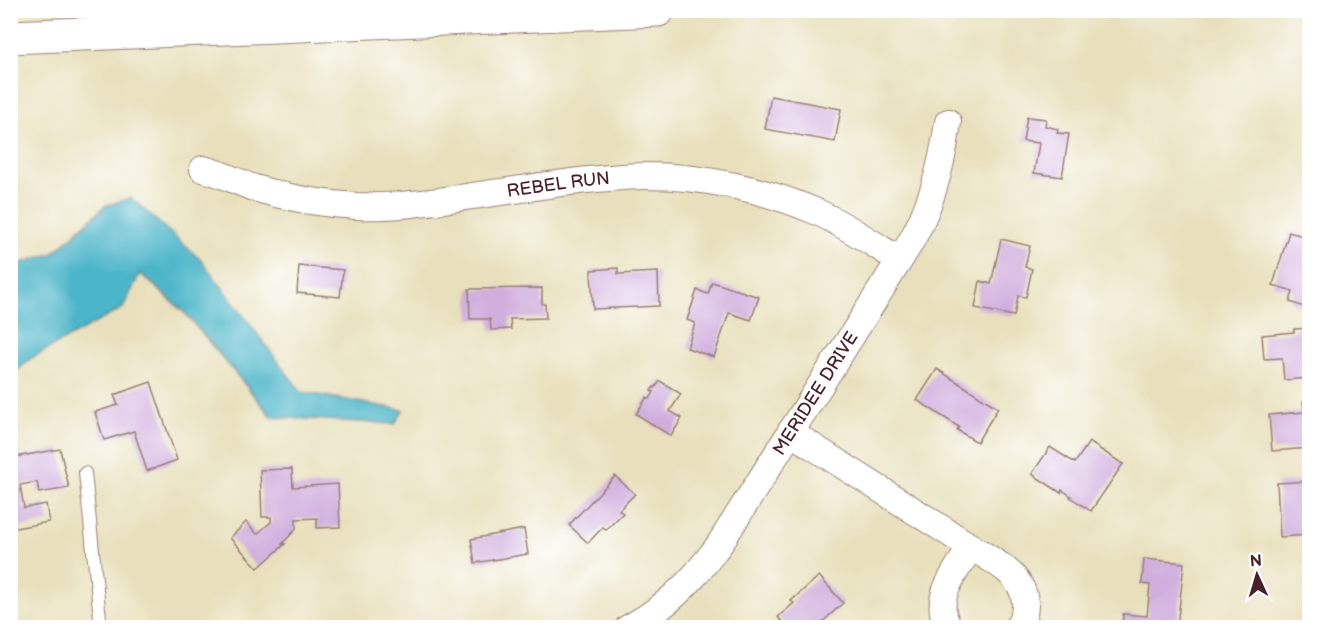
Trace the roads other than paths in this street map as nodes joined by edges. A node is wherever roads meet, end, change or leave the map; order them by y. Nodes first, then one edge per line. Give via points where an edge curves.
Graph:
1 (658, 10) edge
2 (10, 37) edge
3 (948, 123) dead end
4 (203, 169) dead end
5 (899, 260) junction
6 (790, 432) junction
7 (85, 473) dead end
8 (971, 547) junction
9 (101, 627) edge
10 (628, 627) edge
11 (950, 627) edge
12 (1017, 627) edge

1 - 2 highway
3 - 5 street, MERIDEE DRIVE via 931,198
4 - 5 street, REBEL RUN via 280,195 358,206 397,205 601,179 648,176 705,180 742,187 815,211
5 - 6 street, MERIDEE DRIVE
6 - 8 street
6 - 10 street, MERIDEE DRIVE via 719,545 696,574 646,618
7 - 9 lane
8 - 11 street via 943,596 944,615
8 - 12 street via 1010,573 1021,586 1025,609

